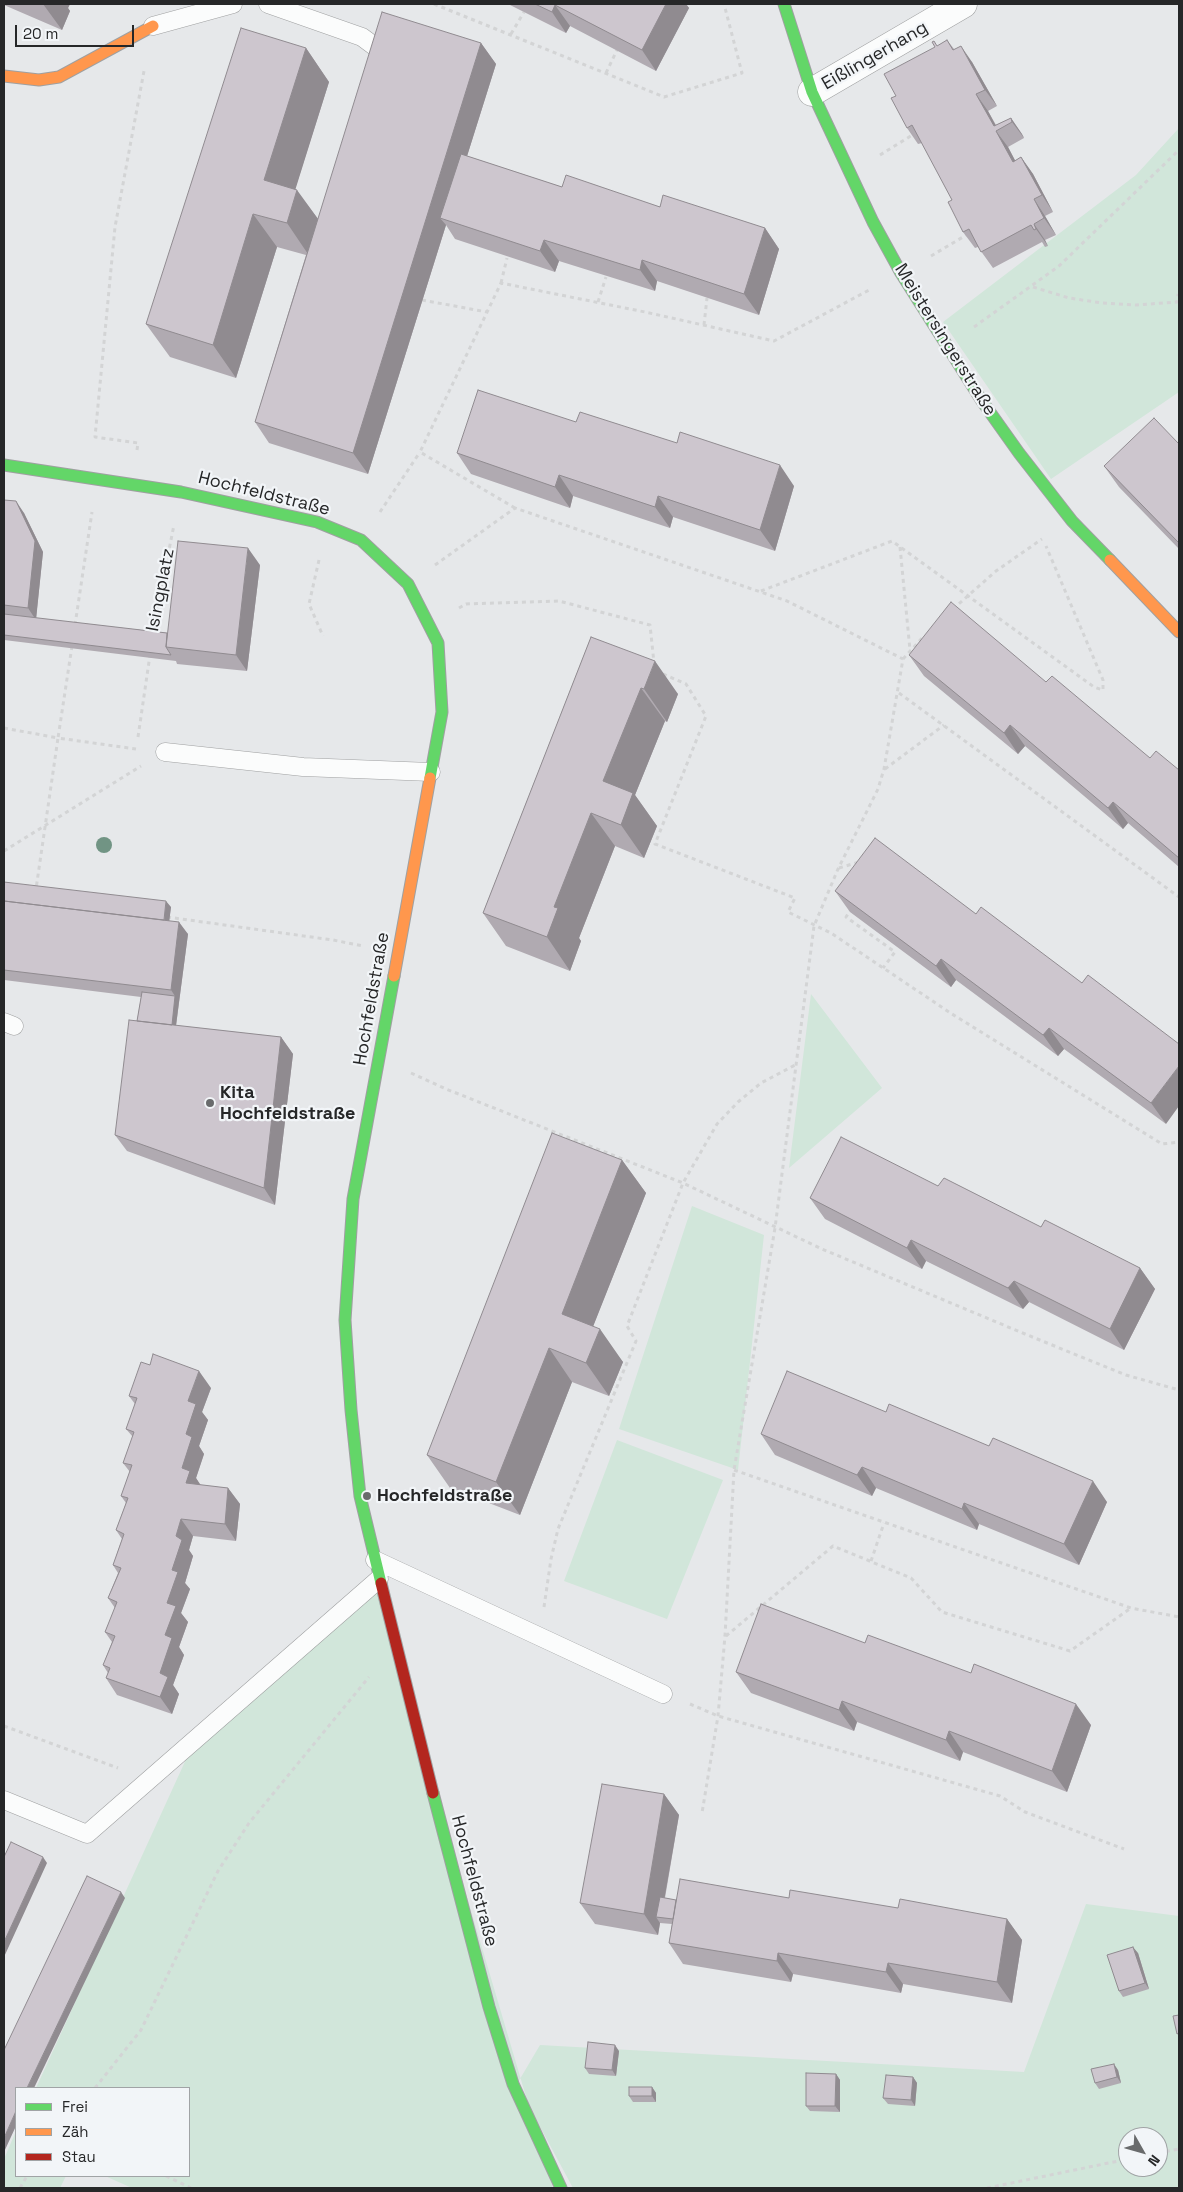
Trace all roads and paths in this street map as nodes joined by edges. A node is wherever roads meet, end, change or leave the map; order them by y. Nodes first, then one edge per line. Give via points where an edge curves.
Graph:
1 (232, 4) edge
2 (268, 4) edge
3 (434, 4) edge
4 (724, 4) edge
5 (784, 4) edge
6 (964, 4) edge
7 (524, 12) dead end
8 (153, 26) junction
9 (511, 34) junction
10 (617, 50) edge
11 (389, 57) edge
12 (606, 73) junction
13 (4, 76) edge
14 (812, 92) junction
15 (1179, 150) edge
16 (968, 234) edge
17 (507, 258) edge
18 (901, 273) junction
19 (606, 277) edge
20 (501, 283) junction
21 (1033, 286) junction
22 (1178, 294) dead end
23 (707, 298) edge
24 (422, 300) dead end
25 (598, 302) junction
26 (487, 312) junction
27 (704, 325) junction
28 (947, 345) junction
29 (420, 452) junction
30 (4, 465) edge
31 (97, 481) junction
32 (130, 485) junction
33 (181, 492) junction
34 (515, 508) junction
35 (328, 527) junction
36 (361, 540) junction
37 (900, 547) junction
38 (408, 584) junction
39 (762, 591) junction
40 (967, 596) junction
41 (946, 615) edge
42 (428, 623) junction
43 (75, 627) edge
44 (930, 631) edge
45 (1179, 632) edge
46 (323, 636) dead end
47 (152, 637) edge
48 (72, 642) edge
49 (151, 647) edge
50 (910, 650) junction
51 (903, 659) junction
52 (899, 692) junction
53 (944, 725) junction
54 (4, 728) edge
55 (58, 738) junction
56 (136, 748) junction
57 (165, 752) junction
58 (884, 769) junction
59 (432, 772) junction
60 (46, 826) junction
61 (4, 851) edge
62 (866, 860) edge
63 (838, 869) junction
64 (36, 896) edge
65 (1179, 897) edge
66 (856, 902) edge
67 (161, 916) edge
68 (814, 926) junction
69 (333, 940) dead end
70 (883, 969) junction
71 (379, 1058) junction
72 (798, 1063) junction
73 (1179, 1142) edge
74 (684, 1183) junction
75 (775, 1228) junction
76 (1179, 1390) edge
77 (734, 1470) junction
78 (884, 1523) junction
79 (375, 1560) junction
80 (871, 1561) junction
81 (379, 1579) junction
82 (1131, 1608) junction
83 (1179, 1616) edge
84 (725, 1636) junction
85 (539, 1637) junction
86 (396, 1644) junction
87 (663, 1694) dead end
88 (718, 1716) junction
89 (4, 1726) edge
90 (148, 1779) junction
91 (4, 1800) edge
92 (702, 1813) dead end
93 (1124, 1849) dead end
94 (97, 2087) edge
95 (1118, 2161) edge
96 (26, 2177) edge
97 (168, 2177) edge
98 (20, 2188) edge
99 (192, 2188) edge
100 (561, 2188) edge
101 (988, 2188) edge

1 - 8 lane
2 - 11 lane via 362,37
3 - 9 path
4 - 12 path via 742,73 664,97
5 - 14 street, Meistersingerstraße
6 - 14 street, Eißlingerhang
7 - 9 path
8 - 13 street via 59,77 39,80
8 - 32 path via 115,227 95,437 138,443
9 - 12 path
10 - 12 path
14 - 18 street, Meistersingerstraße
15 - 21 path via 1059,266
16 - 18 path
17 - 20 path
18 - 27 path via 774,341
18 - 28 street, Meistersingerstraße
19 - 25 path
20 - 25 path
20 - 26 path
21 - 22 path via 1069,298 1128,304 1177,302
21 - 28 path
23 - 27 path
24 - 26 path
25 - 27 path
26 - 29 path
28 - 45 street, Meistersingerstraße via 982,401 1072,520
29 - 34 path
29 - 36 path
30 - 31 street, Hochfeldstraße
31 - 32 street, Hochfeldstraße
31 - 43 path
32 - 33 street, Hochfeldstraße
33 - 35 street, Hochfeldstraße
33 - 47 path, Isingplatz
34 - 38 path
34 - 39 path
35 - 36 street, Hochfeldstraße
35 - 46 path via 309,604
36 - 38 street, Hochfeldstraße
37 - 39 path via 892,541
37 - 40 path
37 - 50 path
38 - 42 street, Hochfeldstraße
39 - 51 path
40 - 40 path via 1094,687 1103,690 1103,680 1043,538
40 - 41 path
42 - 59 street, Hochfeldstraße via 438,643 442,712
42 - 68 path via 466,604 559,601 650,625 654,670 686,684 706,716 655,844 795,898 788,912
44 - 50 path
48 - 55 path
49 - 56 path, Isingplatz
50 - 51 path
51 - 52 path
52 - 53 path
52 - 58 path
53 - 58 path
53 - 65 path
54 - 55 path
55 - 56 path
55 - 60 path
56 - 57 path
57 - 59 lane via 303,767
57 - 60 path
58 - 63 path via 878,790
59 - 71 street, Hochfeldstraße
60 - 61 path
60 - 64 path
62 - 63 path
63 - 68 path
66 - 70 path via 846,917 895,952
67 - 69 path
68 - 70 path via 831,933
68 - 72 path
70 - 73 path via 1162,1144
71 - 74 path via 446,1089
71 - 79 street, Hochfeldstraße via 353,1199 345,1320 360,1496
72 - 74 path via 761,1083 717,1124
72 - 75 path
74 - 75 path
74 - 85 path via 627,1326 636,1341 558,1529
75 - 76 path via 1114,1370
75 - 77 path
77 - 78 path
77 - 84 path
78 - 80 path
78 - 82 path
79 - 81 street, Hochfeldstraße
79 - 85 lane
80 - 82 path via 911,1578 942,1612 1070,1651
80 - 84 path via 833,1546
81 - 86 street, Hochfeldstraße
81 - 90 lane
82 - 83 path
84 - 88 path
85 - 87 lane
86 - 94 path via 248,1823 218,1871 141,2030
86 - 100 street, Hochfeldstraße via 489,2007 513,2084
88 - 92 path
88 - 93 path via 1000,1796 1025,1812
89 - 90 path
90 - 91 lane via 87,1834
95 - 101 path
96 - 98 path
97 - 99 path

